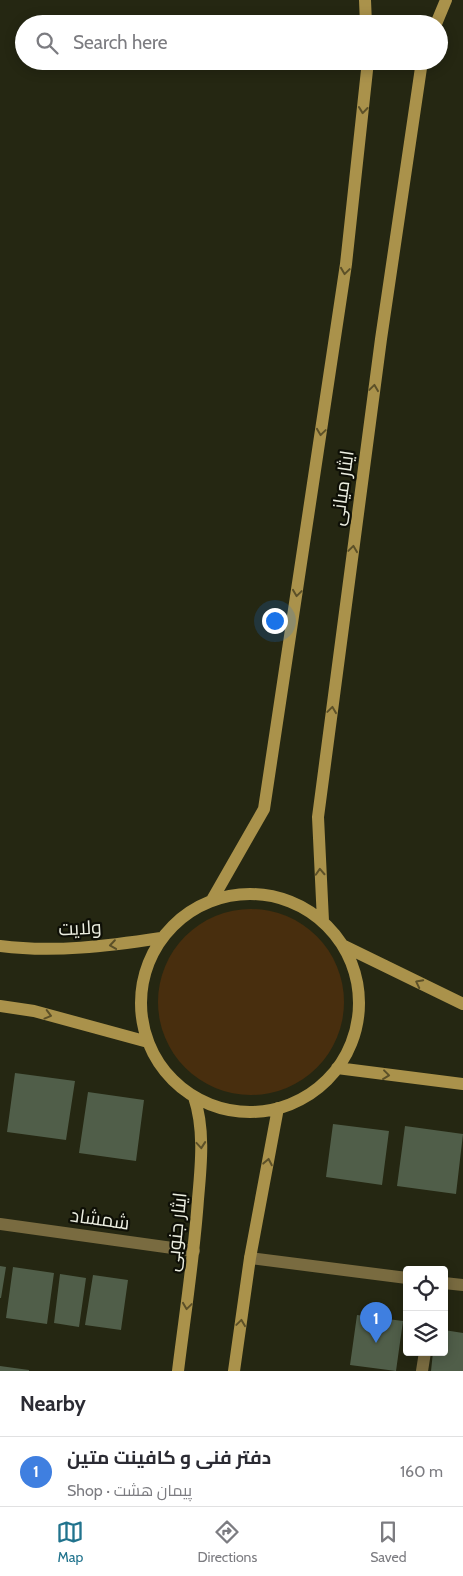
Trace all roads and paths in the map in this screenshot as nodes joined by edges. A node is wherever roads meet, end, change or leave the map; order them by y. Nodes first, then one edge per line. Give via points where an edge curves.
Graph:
1 (364, 0) edge
2 (446, 0) edge
3 (365, 15) edge
4 (440, 15) edge
5 (367, 70) edge
6 (421, 70) edge
7 (212, 900) junction
8 (323, 921) junction
9 (161, 938) junction
10 (0, 946) edge
11 (344, 946) junction
12 (463, 1004) edge
13 (0, 1006) edge
14 (148, 1042) junction
15 (337, 1068) junction
16 (463, 1084) edge
17 (194, 1096) junction
18 (278, 1108) junction
19 (0, 1224) edge
20 (194, 1251) junction
21 (250, 1258) junction
22 (403, 1277) edge
23 (448, 1283) edge
24 (463, 1285) edge
25 (424, 1356) edge
26 (178, 1371) edge
27 (234, 1371) edge
28 (422, 1371) edge

1 - 3 main road
2 - 4 main road
5 -> 7 main road, ایثار میانی via 346,264 264,809
8 -> 6 main road, ایثار میانی via 318,817 381,340
7 - 8 main road via 240,894 270,895 298,904
7 - 9 main road via 184,916
8 - 11 main road
9 -> 10 main road, ولایت via 96,947 24,949
9 - 14 main road via 148,962 141,989 141,1015
12 -> 11 main road
11 - 15 main road via 355,969 360,995 358,1021 351,1046
13 -> 14 main road via 34,1011
14 - 17 main road via 159,1064
15 -> 16 main road
15 - 18 main road via 311,1093
17 - 18 main road via 221,1108 250,1112
17 -> 20 main road, ایثار جنوبی via 198,1106 202,1153
21 -> 18 main road
19 - 20 street, شمشاد
20 -> 26 main road, ایثار جنوبی
21 - 22 street
27 -> 21 main road
23 - 24 street
25 - 28 street

